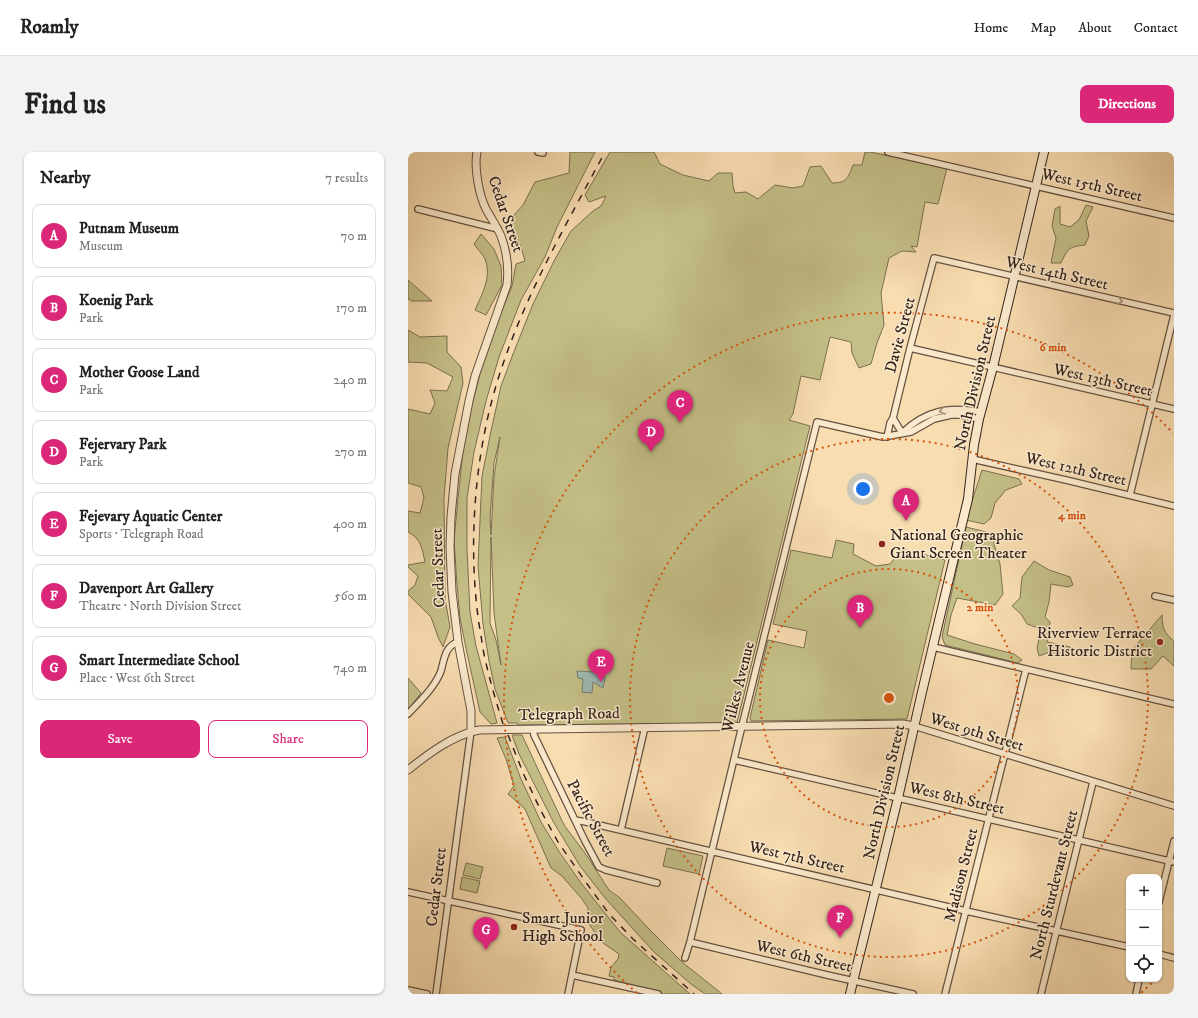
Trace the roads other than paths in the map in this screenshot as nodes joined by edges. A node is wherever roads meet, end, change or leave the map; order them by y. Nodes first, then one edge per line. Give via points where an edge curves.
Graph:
1 (477, 152) edge
2 (888, 152) edge
3 (1044, 152) edge
4 (1036, 186) junction
5 (418, 209) dead end
6 (1174, 218) edge
7 (498, 229) junction
8 (934, 258) joint
9 (1014, 276) junction
10 (1174, 314) edge
11 (910, 348) junction
12 (993, 367) junction
13 (1152, 404) junction
14 (1174, 410) edge
15 (980, 415) junction
16 (893, 418) junction
17 (902, 433) junction
18 (887, 437) junction
19 (972, 459) junction
20 (1130, 495) junction
21 (1174, 506) edge
22 (1155, 596) dead end
23 (1174, 600) edge
24 (458, 642) junction
25 (933, 647) junction
26 (1026, 669) junction
27 (1174, 704) edge
28 (408, 714) edge
29 (742, 726) junction
30 (914, 726) junction
31 (645, 727) junction
32 (533, 729) junction
33 (471, 731) junction
34 (1005, 755) junction
35 (734, 760) junction
36 (408, 770) edge
37 (1093, 782) junction
38 (898, 798) junction
39 (1174, 806) edge
40 (989, 819) junction
41 (575, 820) junction
42 (621, 830) junction
43 (1079, 840) junction
44 (1174, 841) edge
45 (711, 851) junction
46 (1172, 861) edge
47 (656, 883) dead end
48 (876, 889) junction
49 (408, 892) edge
50 (1162, 893) edge
51 (449, 901) junction
52 (966, 911) junction
53 (1056, 931) junction
54 (690, 942) junction
55 (1126, 946) edge
56 (1162, 955) edge
57 (685, 958) dead end
58 (1174, 958) edge
59 (572, 975) junction
60 (853, 981) junction
61 (1138, 982) edge
62 (408, 990) edge
63 (427, 994) edge
64 (436, 994) edge
65 (568, 994) edge
66 (658, 994) edge
67 (850, 994) edge
68 (913, 994) edge
69 (945, 994) edge
70 (1041, 994) edge
71 (1136, 994) edge

1 - 7 street, Cedar Street via 479,190 485,207
2 - 4 street, West 15th Street
3 - 4 main road, North Division Street
4 - 6 street, West 15th Street
4 - 9 main road, North Division Street
5 - 7 street
7 - 24 street, Cedar Street via 508,264 507,285 475,376 454,474 450,547
8 - 9 street, West 14th Street
8 - 11 street, Davie Street
9 -> 10 street, West 14th Street
9 - 12 main road, North Division Street
10 - 13 street
11 - 12 street, West 13th Street
11 - 16 street, Davie Street
12 - 13 street, West 13th Street
12 - 15 main road, North Division Street
13 - 14 street, West 13th Street
13 - 20 street
15 - 17 street via 951,415 934,419 911,432
15 - 19 main road, North Division Street
16 - 17 street
16 - 18 street, Davie Street
17 - 18 street
18 - 29 street, Wilkes Avenue via 817,422
19 - 20 street, West 12th Street
19 - 25 main road, North Division Street via 968,499
20 - 21 street, West 12th Street
22 - 23 street
24 - 28 street via 453,643 446,654 440,672 430,689
24 - 33 street, Cedar Street via 471,711
25 - 26 street
25 - 30 main road, North Division Street
26 - 27 street
26 - 34 street, Madison Street
29 - 30 street, West 9th Street
29 - 31 street, Telegraph Road
29 - 35 street, Wilkes Avenue
30 - 34 street, West 9th Street
30 - 38 main road, North Division Street
31 - 32 street, Telegraph Road
31 - 42 street
32 - 33 street, Telegraph Road
32 - 41 street, Pacific Street
33 - 36 street, Telegraph Road via 433,751
33 - 51 street, Cedar Street
34 - 37 street, West 9th Street
34 - 40 street, Madison Street
35 - 38 street, West 8th Street
35 - 45 street, Wilkes Avenue
37 - 39 street, West 9th Street
37 - 43 street, North Sturdevant Street
38 - 40 street, West 8th Street
38 - 48 main road, North Division Street
40 - 43 street, West 8th Street
40 - 52 street, Madison Street
41 - 42 street, West 7th Street
41 - 47 street, Pacific Street via 599,867
42 - 45 street, West 7th Street
43 - 46 street, West 8th Street
43 - 53 street, North Sturdevant Street
44 - 46 street
45 - 48 street, West 7th Street
45 - 54 street, Wilkes Avenue
46 - 50 street
48 - 52 street, West 7th Street
48 - 60 main road, North Division Street
49 - 51 street
51 - 59 street via 580,930
51 - 64 street, Cedar Street
52 - 53 street, West 7th Street
52 - 69 street, Madison Street
53 - 55 street, West 7th Street
53 - 70 street, North Sturdevant Street
54 - 57 street, Wilkes Avenue
54 - 60 street, West 6th Street
56 - 58 street
59 - 65 street
59 - 66 street
60 - 67 main road, North Division Street
60 - 68 street, West 6th Street
61 - 71 street
62 - 63 street

